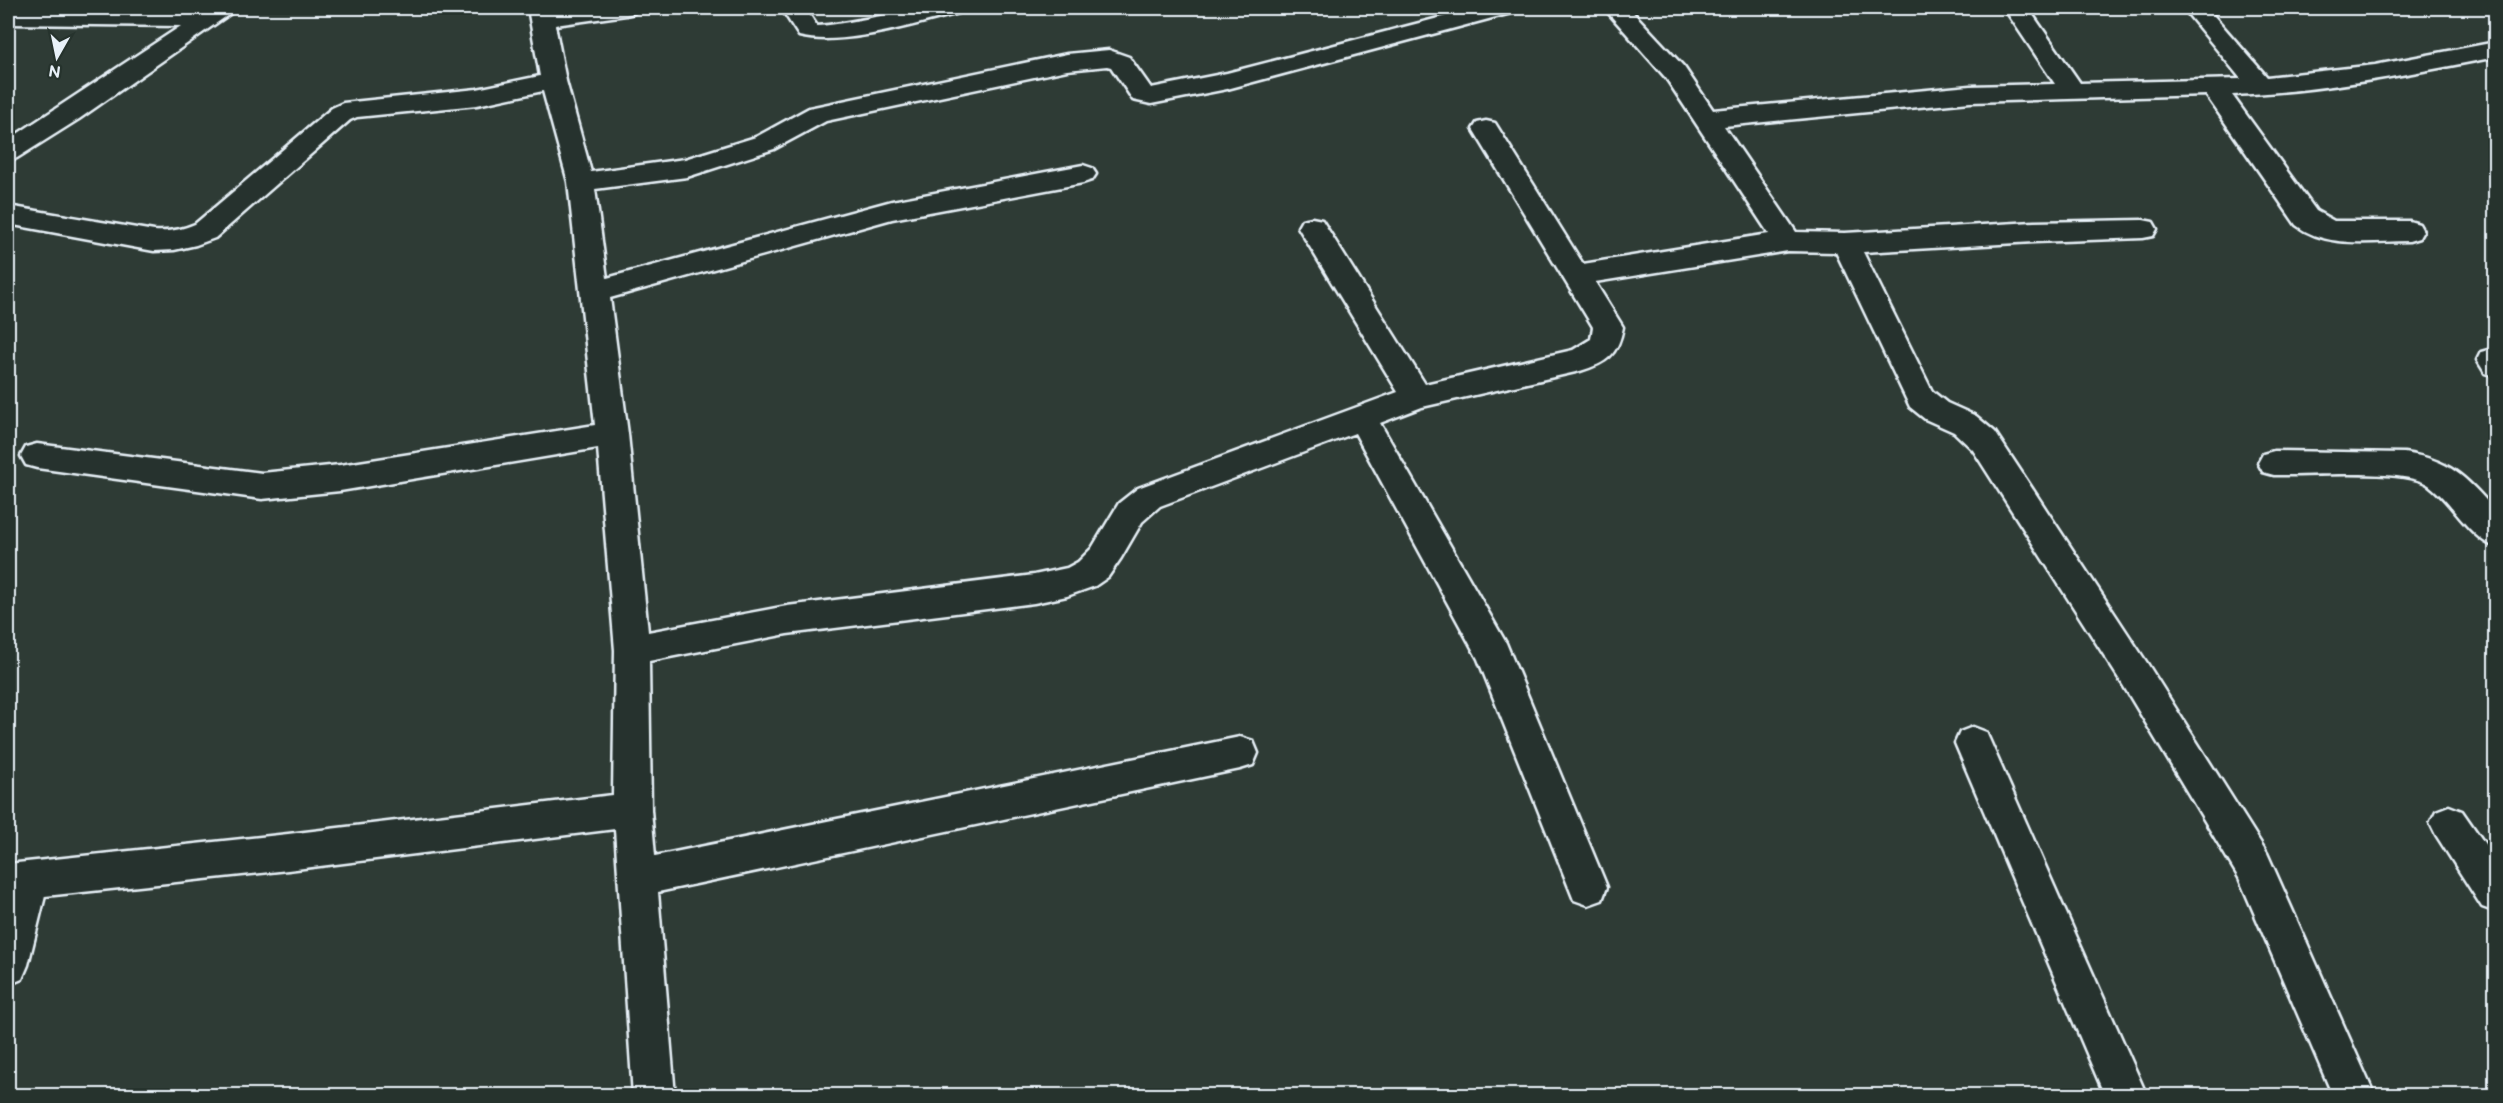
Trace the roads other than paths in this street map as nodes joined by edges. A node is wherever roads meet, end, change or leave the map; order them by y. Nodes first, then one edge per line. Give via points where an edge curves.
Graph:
1 (626, 8) edge
2 (793, 8) edge
3 (951, 8) edge
4 (1503, 8) edge
5 (1616, 8) edge
6 (2016, 8) edge
7 (2195, 8) edge
8 (215, 13) edge
9 (540, 14) edge
10 (8, 17) edge
11 (2496, 49) edge
12 (553, 81) junction
13 (2261, 86) junction
14 (2214, 88) junction
15 (2073, 91) junction
16 (1707, 119) junction
17 (1486, 129) dead end
18 (13, 145) edge
19 (1083, 174) dead end
20 (581, 182) junction
21 (8, 216) edge
22 (1312, 227) dead end
23 (2143, 229) dead end
24 (2409, 231) dead end
25 (1788, 241) junction
26 (1845, 243) junction
27 (1575, 275) junction
28 (593, 292) junction
29 (1418, 397) junction
30 (1362, 418) junction
31 (612, 434) junction
32 (37, 456) dead end
33 (2274, 463) dead end
34 (2496, 534) edge
35 (632, 650) junction
36 (1972, 743) dead end
37 (1240, 753) dead end
38 (632, 810) junction
39 (2449, 823) dead end
40 (639, 878) junction
41 (19, 882) edge
42 (1588, 887) dead end
43 (2496, 894) edge
44 (8, 965) edge
45 (654, 1095) edge
46 (2126, 1095) edge
47 (2354, 1095) edge

1 - 9 street
2 - 3 street via 808,31 816,34
4 - 20 street via 1227,81 1151,96 1143,94 1119,62 1109,58 1067,62 818,114 765,143 687,168
5 - 16 street via 1676,73
6 - 15 street
7 - 13 street
8 - 10 street
8 - 18 street via 70,113
9 - 12 street
11 - 13 street via 2375,73
12 - 20 street
12 - 21 street via 477,97 352,109 340,114 205,231 171,243
13 - 14 street
14 - 15 street
14 - 24 street via 2306,218 2315,225 2334,231
15 - 16 street via 1970,94
16 - 25 street
17 - 27 street
19 - 28 street via 892,210
20 - 28 street
22 - 29 street
23 - 26 street
25 - 26 street
25 - 27 street
26 - 47 street via 1921,399 1936,411 1965,424 1984,441 2253,866
27 - 29 street via 1608,327 1605,344 1593,354
28 - 31 street
29 - 30 street
30 - 35 street via 1149,497 1126,516 1095,568 1069,581 1034,589 787,620
30 - 42 street via 1494,654
31 - 32 street via 340,478 262,486
31 - 35 street
33 - 34 street via 2402,465 2432,471 2451,484
35 - 38 street
36 - 46 street
37 - 40 street
38 - 40 street
38 - 41 street
39 - 43 street
40 - 45 street
41 - 44 street

